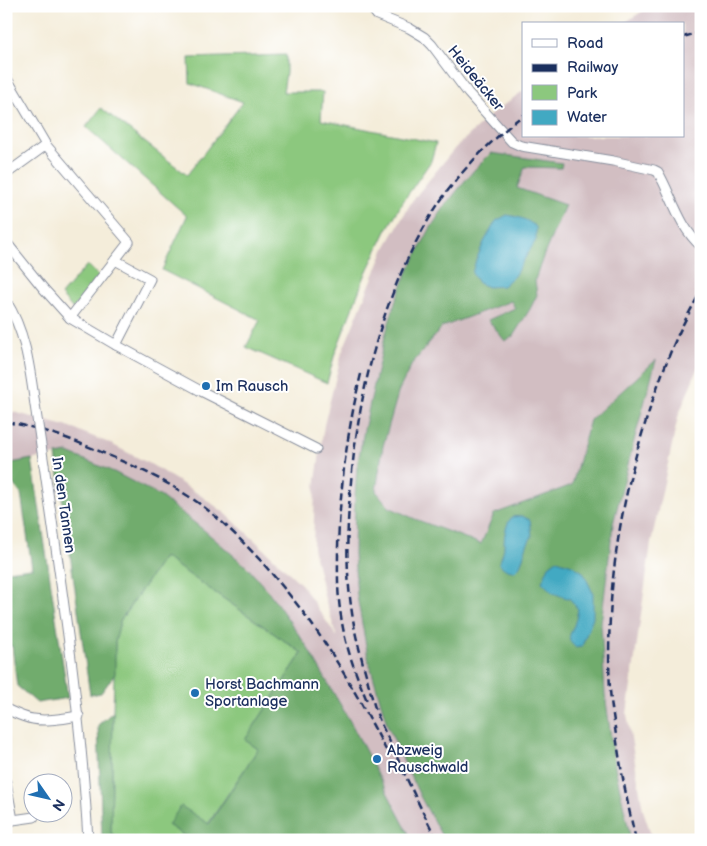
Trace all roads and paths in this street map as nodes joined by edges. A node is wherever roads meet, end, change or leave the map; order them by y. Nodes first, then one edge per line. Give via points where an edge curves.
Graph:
1 (370, 6) edge
2 (6, 77) edge
3 (46, 145) junction
4 (6, 174) edge
5 (6, 242) edge
6 (701, 246) edge
7 (115, 260) junction
8 (6, 301) edge
9 (70, 318) junction
10 (116, 345) junction
11 (316, 449) dead end
12 (6, 709) edge
13 (78, 716) junction
14 (6, 782) edge
15 (10, 821) edge
16 (88, 840) edge

1 - 6 street, Heideäcker via 377,15 424,37 512,142 658,172 682,222
2 - 3 street
3 - 4 street
3 - 7 street via 129,242
5 - 9 street
7 - 9 street
7 - 10 street via 150,279
8 - 13 street, In den Tannen, bridge via 22,335 31,372
9 - 10 street
10 - 11 street
12 - 13 street via 34,720
13 - 16 street, In den Tannen
14 - 15 street

